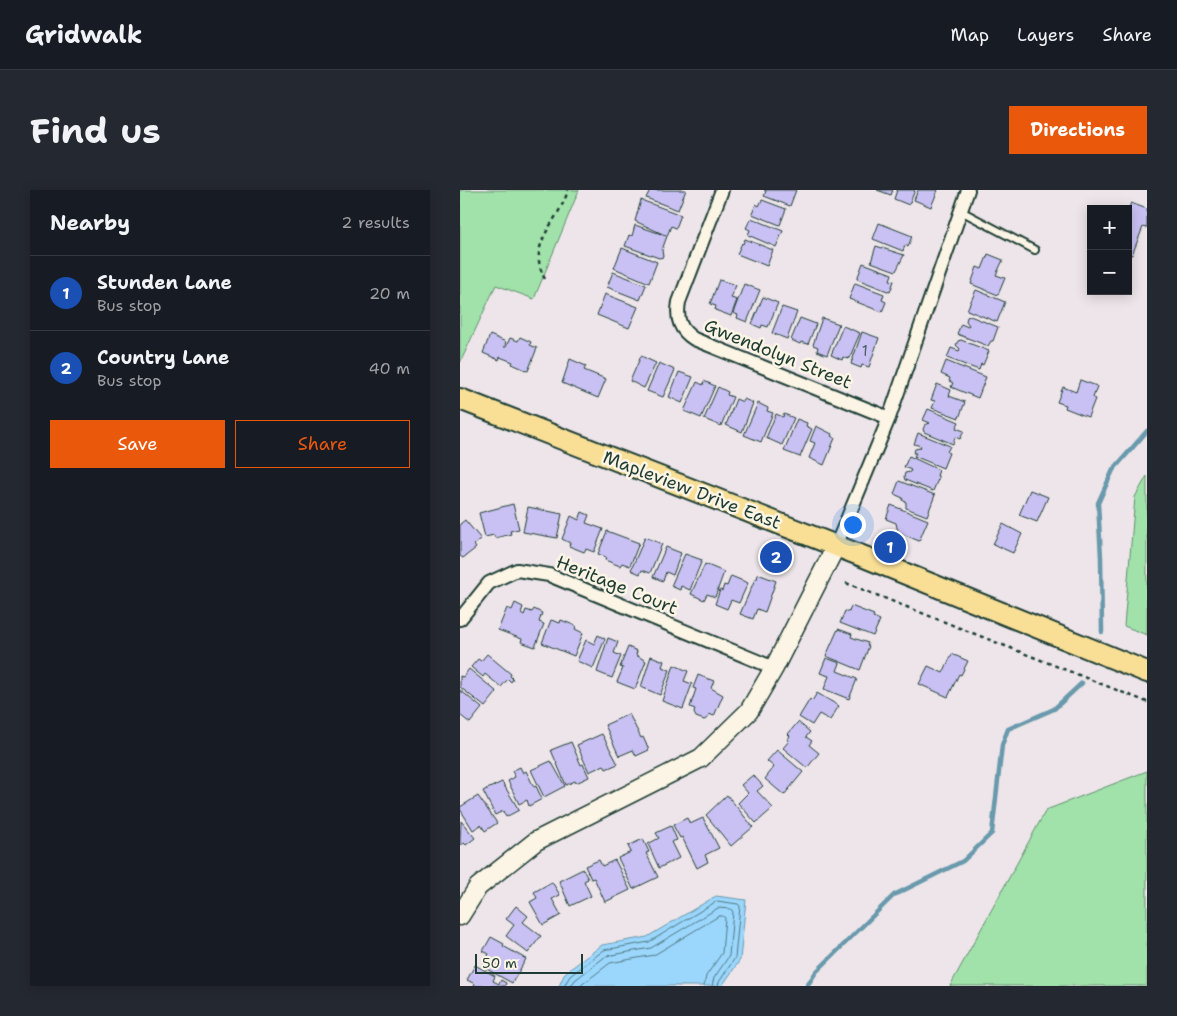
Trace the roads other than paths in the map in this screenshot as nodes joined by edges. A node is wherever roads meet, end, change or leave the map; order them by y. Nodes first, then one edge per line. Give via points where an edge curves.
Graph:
1 (722, 190) edge
2 (968, 190) edge
3 (961, 211) junction
4 (1035, 250) dead end
5 (460, 399) edge
6 (889, 418) junction
7 (836, 546) junction
8 (460, 619) edge
9 (774, 668) junction
10 (1147, 672) edge
11 (460, 916) edge

1 - 6 street, Gwendolyn Street via 679,302 680,326 694,339
2 - 3 street
3 - 4 lane
3 - 6 street
5 - 7 main road, Mapleview Drive East
6 - 7 street
7 - 9 street
7 - 10 main road, Mapleview Drive East
8 - 9 street, Heritage Court via 489,583 517,570 549,575
9 - 11 street via 749,711 701,758 536,841 478,887

